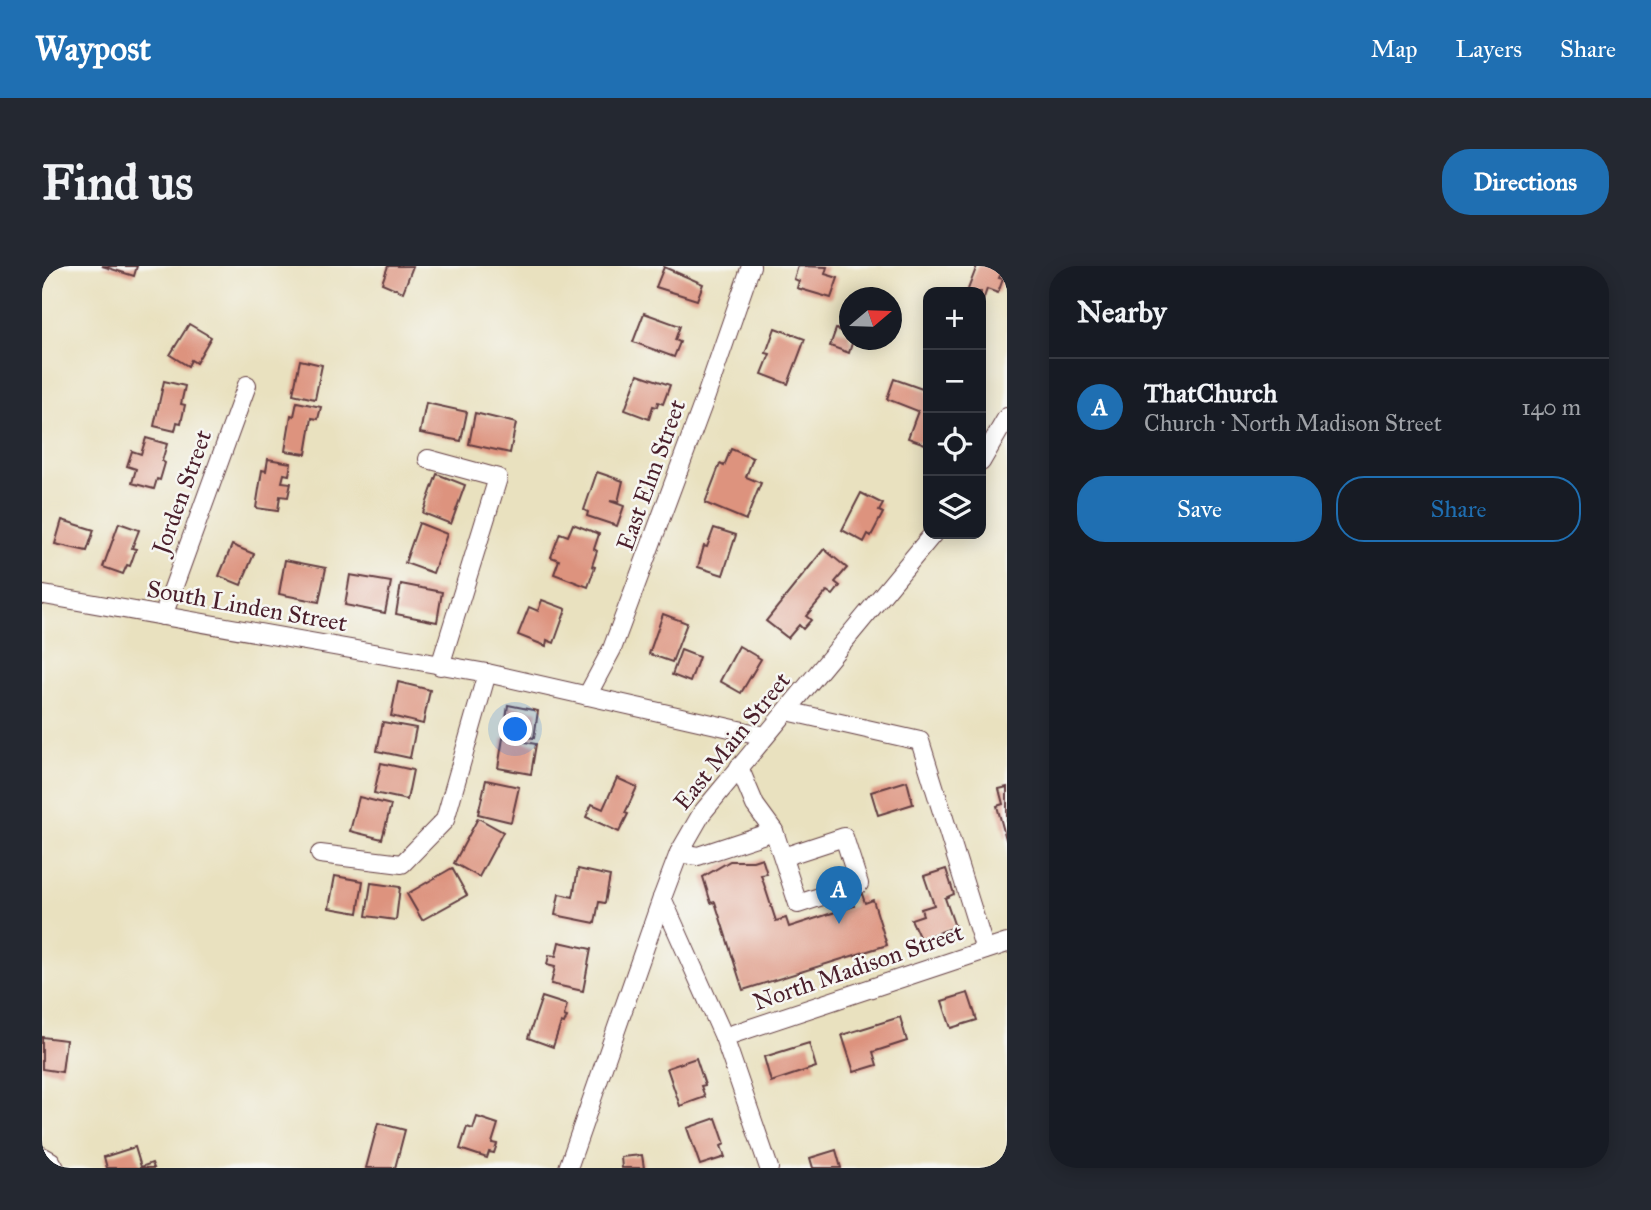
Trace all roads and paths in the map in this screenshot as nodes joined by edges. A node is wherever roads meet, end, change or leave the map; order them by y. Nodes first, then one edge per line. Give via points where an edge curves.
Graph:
1 (751, 266) edge
2 (247, 385) dead end
3 (1007, 416) edge
4 (986, 453) edge
5 (428, 459) dead end
6 (929, 539) edge
7 (44, 595) dead end
8 (163, 616) junction
9 (440, 666) junction
10 (487, 673) junction
11 (587, 696) junction
12 (787, 711) junction
13 (765, 736) junction
14 (740, 766) junction
15 (774, 831) junction
16 (679, 853) junction
17 (320, 854) dead end
18 (783, 857) junction
19 (662, 898) junction
20 (1007, 943) edge
21 (985, 950) junction
22 (724, 1037) junction
23 (42, 1156) edge
24 (55, 1168) edge
25 (568, 1168) edge
26 (769, 1168) edge

1 - 11 street, East Elm Street via 612,649
2 - 8 street, Jorden Street
3 - 4 street
5 - 9 street via 498,478
6 - 12 street, East Main Street
7 - 8 street, South Linden Street
8 - 9 street, South Linden Street
9 - 10 street, South Linden Street
10 - 11 street, South Linden Street
10 - 17 street via 445,820 402,864
11 - 13 street, South Linden Street
12 - 13 street, East Main Street
12 - 21 street via 920,741
13 - 14 street, East Main Street
14 - 15 street via 755,805
14 - 16 street, East Main Street via 702,813
15 - 16 street via 698,856
15 - 18 street
16 - 19 street, East Main Street
18 - 18 street via 798,904 859,884 844,837
19 - 22 street
19 - 25 street, East Main Street
20 - 21 street, North Madison Street
21 - 22 street, North Madison Street
22 - 26 street
23 - 24 street

